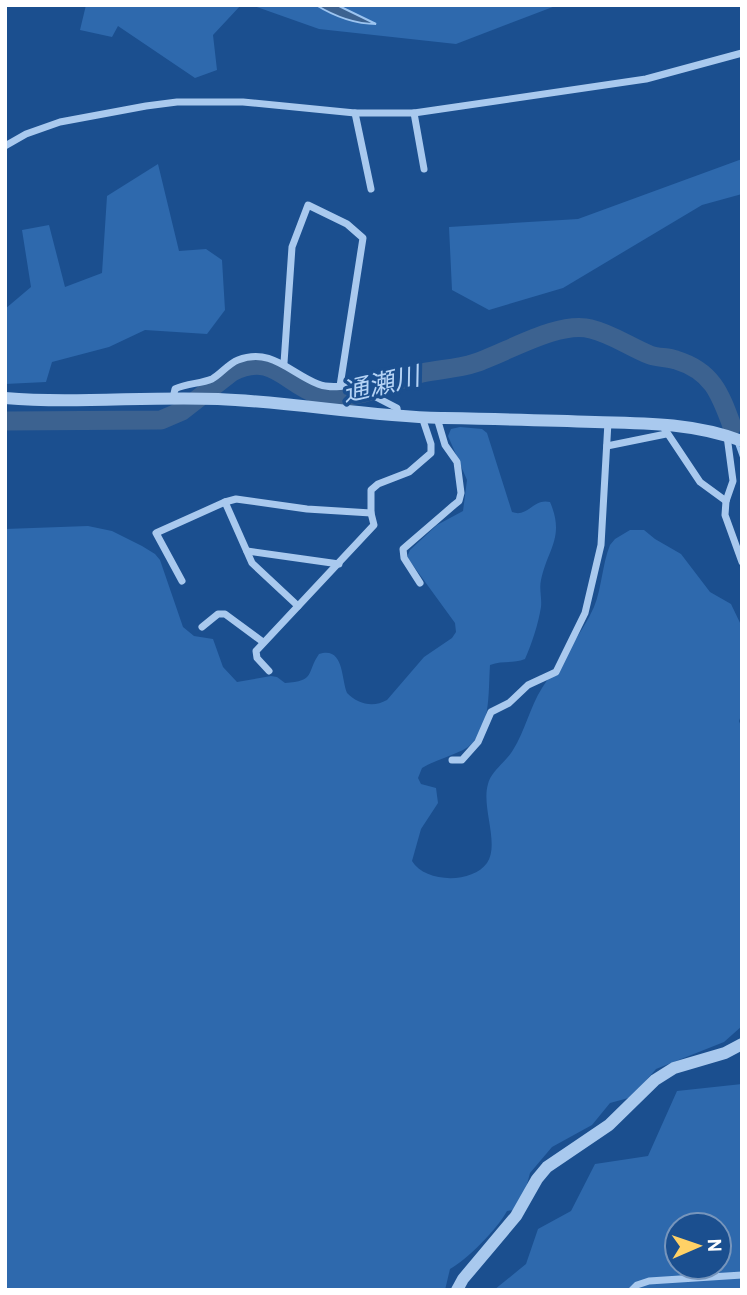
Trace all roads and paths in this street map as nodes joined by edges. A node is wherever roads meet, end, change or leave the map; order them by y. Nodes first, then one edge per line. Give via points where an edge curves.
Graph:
1 (742, 53) edge
2 (355, 113) junction
3 (414, 113) junction
4 (5, 146) edge
5 (424, 169) dead end
6 (371, 189) dead end
7 (284, 363) junction
8 (340, 386) junction
9 (372, 395) junction
10 (5, 398) edge
11 (178, 398) junction
12 (366, 412) junction
13 (398, 415) junction
14 (422, 416) junction
15 (437, 418) junction
16 (608, 422) junction
17 (664, 429) junction
18 (727, 435) junction
19 (742, 441) edge
20 (607, 446) junction
21 (726, 500) junction
22 (225, 502) junction
23 (371, 513) junction
24 (247, 551) junction
25 (742, 562) edge
26 (339, 564) junction
27 (182, 581) dead end
28 (420, 583) dead end
29 (298, 606) junction
30 (202, 627) dead end
31 (263, 642) junction
32 (269, 671) dead end
33 (452, 760) dead end
34 (742, 1044) edge
35 (742, 1275) edge
36 (457, 1290) edge
37 (632, 1290) edge

1 - 3 street via 646,79
2 - 3 street
2 - 4 street via 243,102 177,103 60,122
2 - 6 street
3 - 5 street
7 - 8 street via 317,384
7 - 8 street via 292,247 308,205 347,224 363,238
7 - 11 street via 262,356 239,360 212,379 176,389
8 - 9 street via 360,386
9 - 12 street
9 - 13 street via 397,408
10 - 11 street
11 - 12 street via 279,402
12 - 13 street
13 - 14 street
14 - 15 street
14 - 23 street via 431,453 409,472 371,490
15 - 16 street
15 - 28 street via 445,445 457,462 461,493 459,501 403,549
16 - 17 street
16 - 20 street
17 - 18 street via 693,427
17 - 20 street
17 - 21 street via 700,482
18 - 19 street
18 - 21 street via 733,481
20 - 33 street via 601,545 585,613 562,660 556,672 528,685 491,712 478,742 462,760
21 - 25 street via 725,515
22 - 23 street via 236,499
22 - 24 street
22 - 27 street via 156,533
23 - 26 street via 374,525
24 - 26 street
24 - 29 street via 252,563
26 - 29 street
29 - 31 street
30 - 31 street via 225,614
31 - 32 street via 255,654
34 - 36 street via 674,1068 655,1080 609,1125 547,1167 516,1216
35 - 37 street via 649,1281

